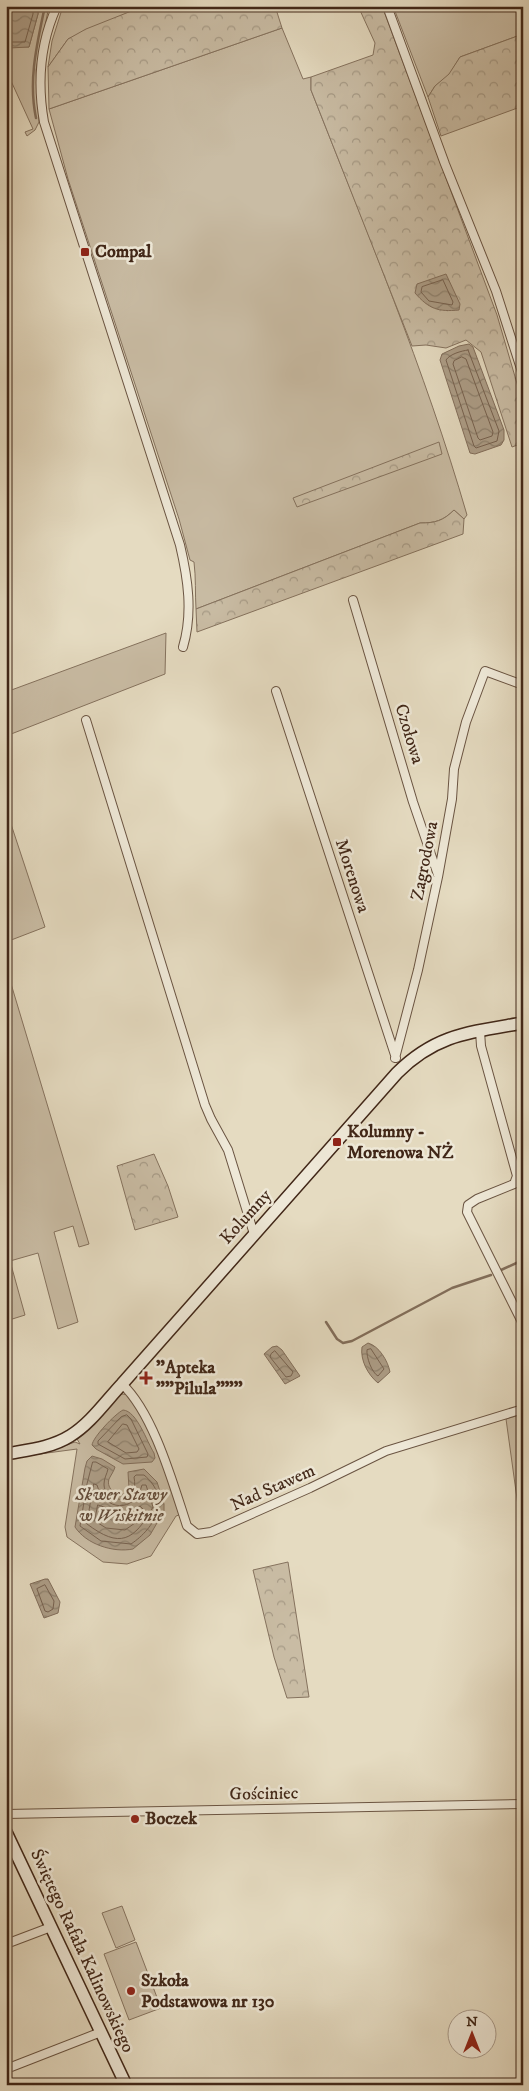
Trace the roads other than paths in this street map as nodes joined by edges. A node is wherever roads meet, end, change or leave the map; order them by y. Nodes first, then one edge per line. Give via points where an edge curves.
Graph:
1 (52, 6) edge
2 (57, 6) edge
3 (387, 6) edge
4 (51, 20) junction
5 (523, 375) edge
6 (353, 600) dead end
7 (183, 647) dead end
8 (523, 685) edge
9 (276, 691) dead end
10 (86, 720) dead end
11 (438, 877) junction
12 (523, 1023) edge
13 (480, 1031) junction
14 (395, 1058) junction
15 (403, 1068) junction
16 (254, 1234) junction
17 (523, 1324) edge
18 (122, 1384) junction
19 (523, 1409) edge
20 (6, 1454) edge
21 (523, 1804) edge
22 (6, 1814) edge
23 (6, 1832) edge
24 (51, 1927) junction
25 (6, 1944) edge
26 (101, 2032) junction
27 (6, 2069) edge
28 (126, 2085) edge

1 - 4 street
2 - 4 street
3 - 5 street via 496,291
4 - 7 street via 41,71 44,122 180,546 189,610
6 - 11 street, Czołowa
8 - 11 street, Zagrodowa via 485,670 466,722 454,769
9 - 14 street, Morenowa
10 - 16 street via 210,1119 228,1150
11 - 14 street, Zagrodowa
12 - 13 street, Kolumny
13 - 15 street, Kolumny via 442,1040
13 - 17 street via 481,1046 518,1176 514,1184 477,1199 468,1204 467,1209
14 - 15 street, Morenowa
15 - 16 street, Kolumny
16 - 18 street, Kolumny
18 - 19 street, Nad Stawem via 141,1409 162,1452 187,1526 200,1535 392,1449
18 - 20 street, Kolumny via 71,1436
21 - 22 street, Gościniec
23 - 24 street, Świętego Rafała Kalinowskiego
24 - 25 street
24 - 26 street, Świętego Rafała Kalinowskiego
26 - 27 street
26 - 28 street, Świętego Rafała Kalinowskiego

